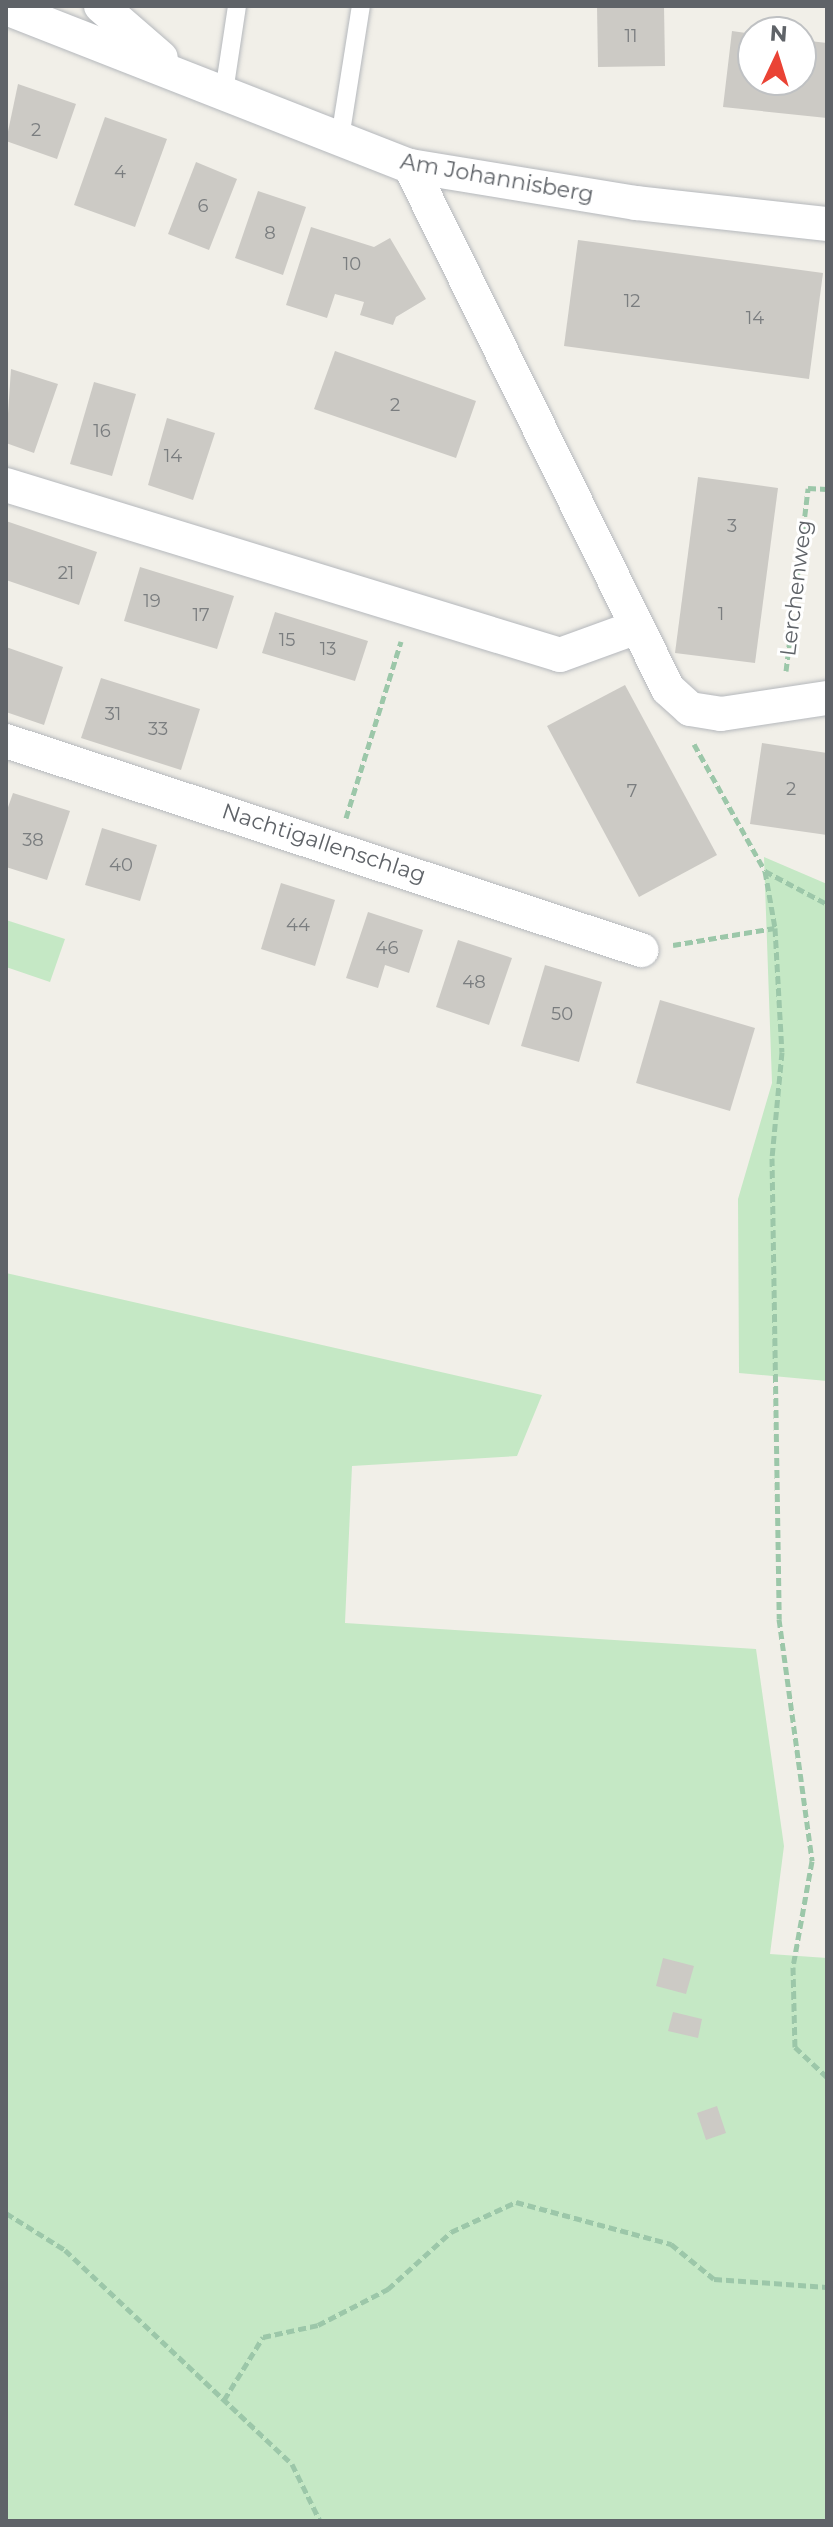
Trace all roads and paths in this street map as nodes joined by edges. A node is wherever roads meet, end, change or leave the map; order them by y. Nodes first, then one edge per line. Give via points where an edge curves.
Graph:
1 (101, 6) edge
2 (237, 6) edge
3 (361, 6) edge
4 (6, 8) edge
5 (181, 75) junction
6 (224, 92) junction
7 (340, 138) junction
8 (410, 166) junction
9 (827, 224) edge
10 (6, 485) edge
11 (827, 489) edge
12 (411, 609) junction
13 (634, 628) junction
14 (827, 698) edge
15 (782, 706) junction
16 (690, 709) junction
17 (6, 741) edge
18 (337, 846) junction
19 (765, 871) junction
20 (827, 904) edge
21 (775, 928) junction
22 (641, 950) joint
23 (827, 2077) edge
24 (6, 2213) edge
25 (827, 2287) edge
26 (224, 2400) junction
27 (320, 2521) edge

1 - 5 street
2 - 6 lane
3 - 7 lane
4 - 5 street, Am Johannisberg
5 - 6 street, Am Johannisberg
6 - 7 street, Am Johannisberg
7 - 8 street, Am Johannisberg
8 - 9 street, Am Johannisberg via 636,203
8 - 13 street
10 - 12 street
11 - 15 path, Lerchenweg via 808,488
12 - 13 street via 560,655
12 - 18 path
13 - 16 street via 668,689
14 - 15 street
15 - 16 street via 721,714
16 - 19 path via 689,735
17 - 18 street, Nachtigallenschlag
18 - 22 street, Nachtigallenschlag
19 - 20 path
19 - 21 path
21 - 22 path
21 - 23 path via 782,1052 772,1190 779,1619 812,1861 793,1967 795,2047
24 - 26 path via 65,2250
25 - 26 path via 714,2279 671,2244 516,2202 451,2232 388,2289 318,2325 263,2337
26 - 27 path via 292,2464

